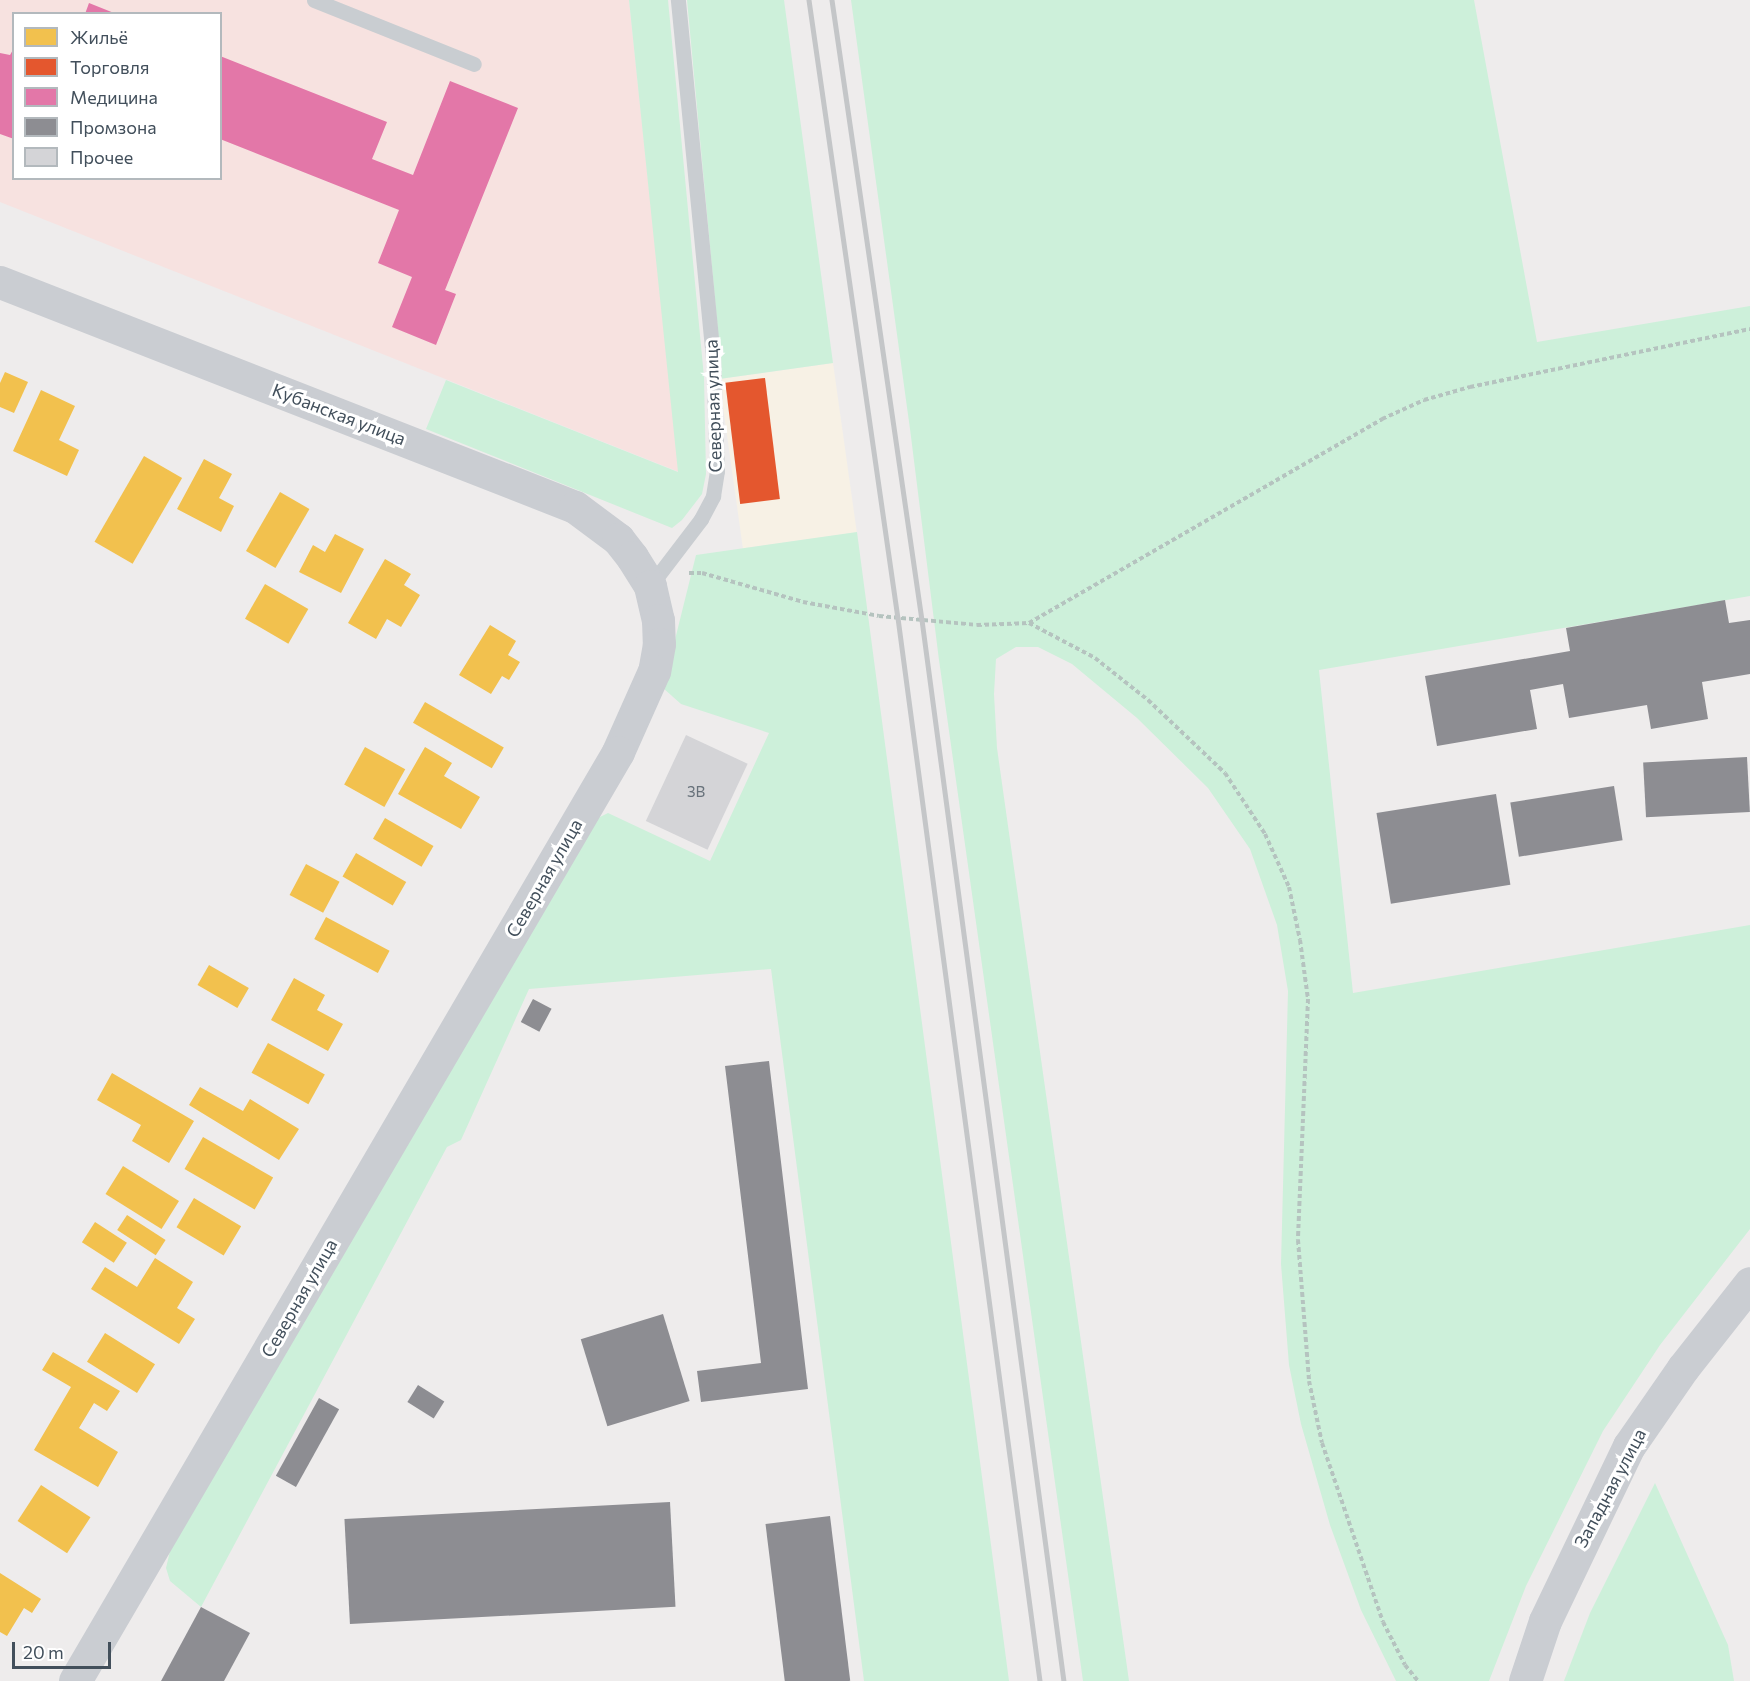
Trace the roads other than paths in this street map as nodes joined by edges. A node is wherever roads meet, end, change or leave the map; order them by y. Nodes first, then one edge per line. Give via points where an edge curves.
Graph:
1 (314, 0) edge
2 (678, 0) edge
3 (474, 64) dead end
4 (0, 282) edge
5 (650, 586) junction
6 (1750, 1283) edge
7 (75, 1681) edge
8 (1525, 1681) edge

1 - 3 lane
2 - 5 lane, Северная улица via 713,358 717,471 712,496 701,519
4 - 5 street, Кубанская улица via 575,507 618,539
5 - 7 street, Северная улица via 658,620 654,671 618,752
6 - 8 street, Западная улица via 1683,1368 1629,1446 1545,1621

